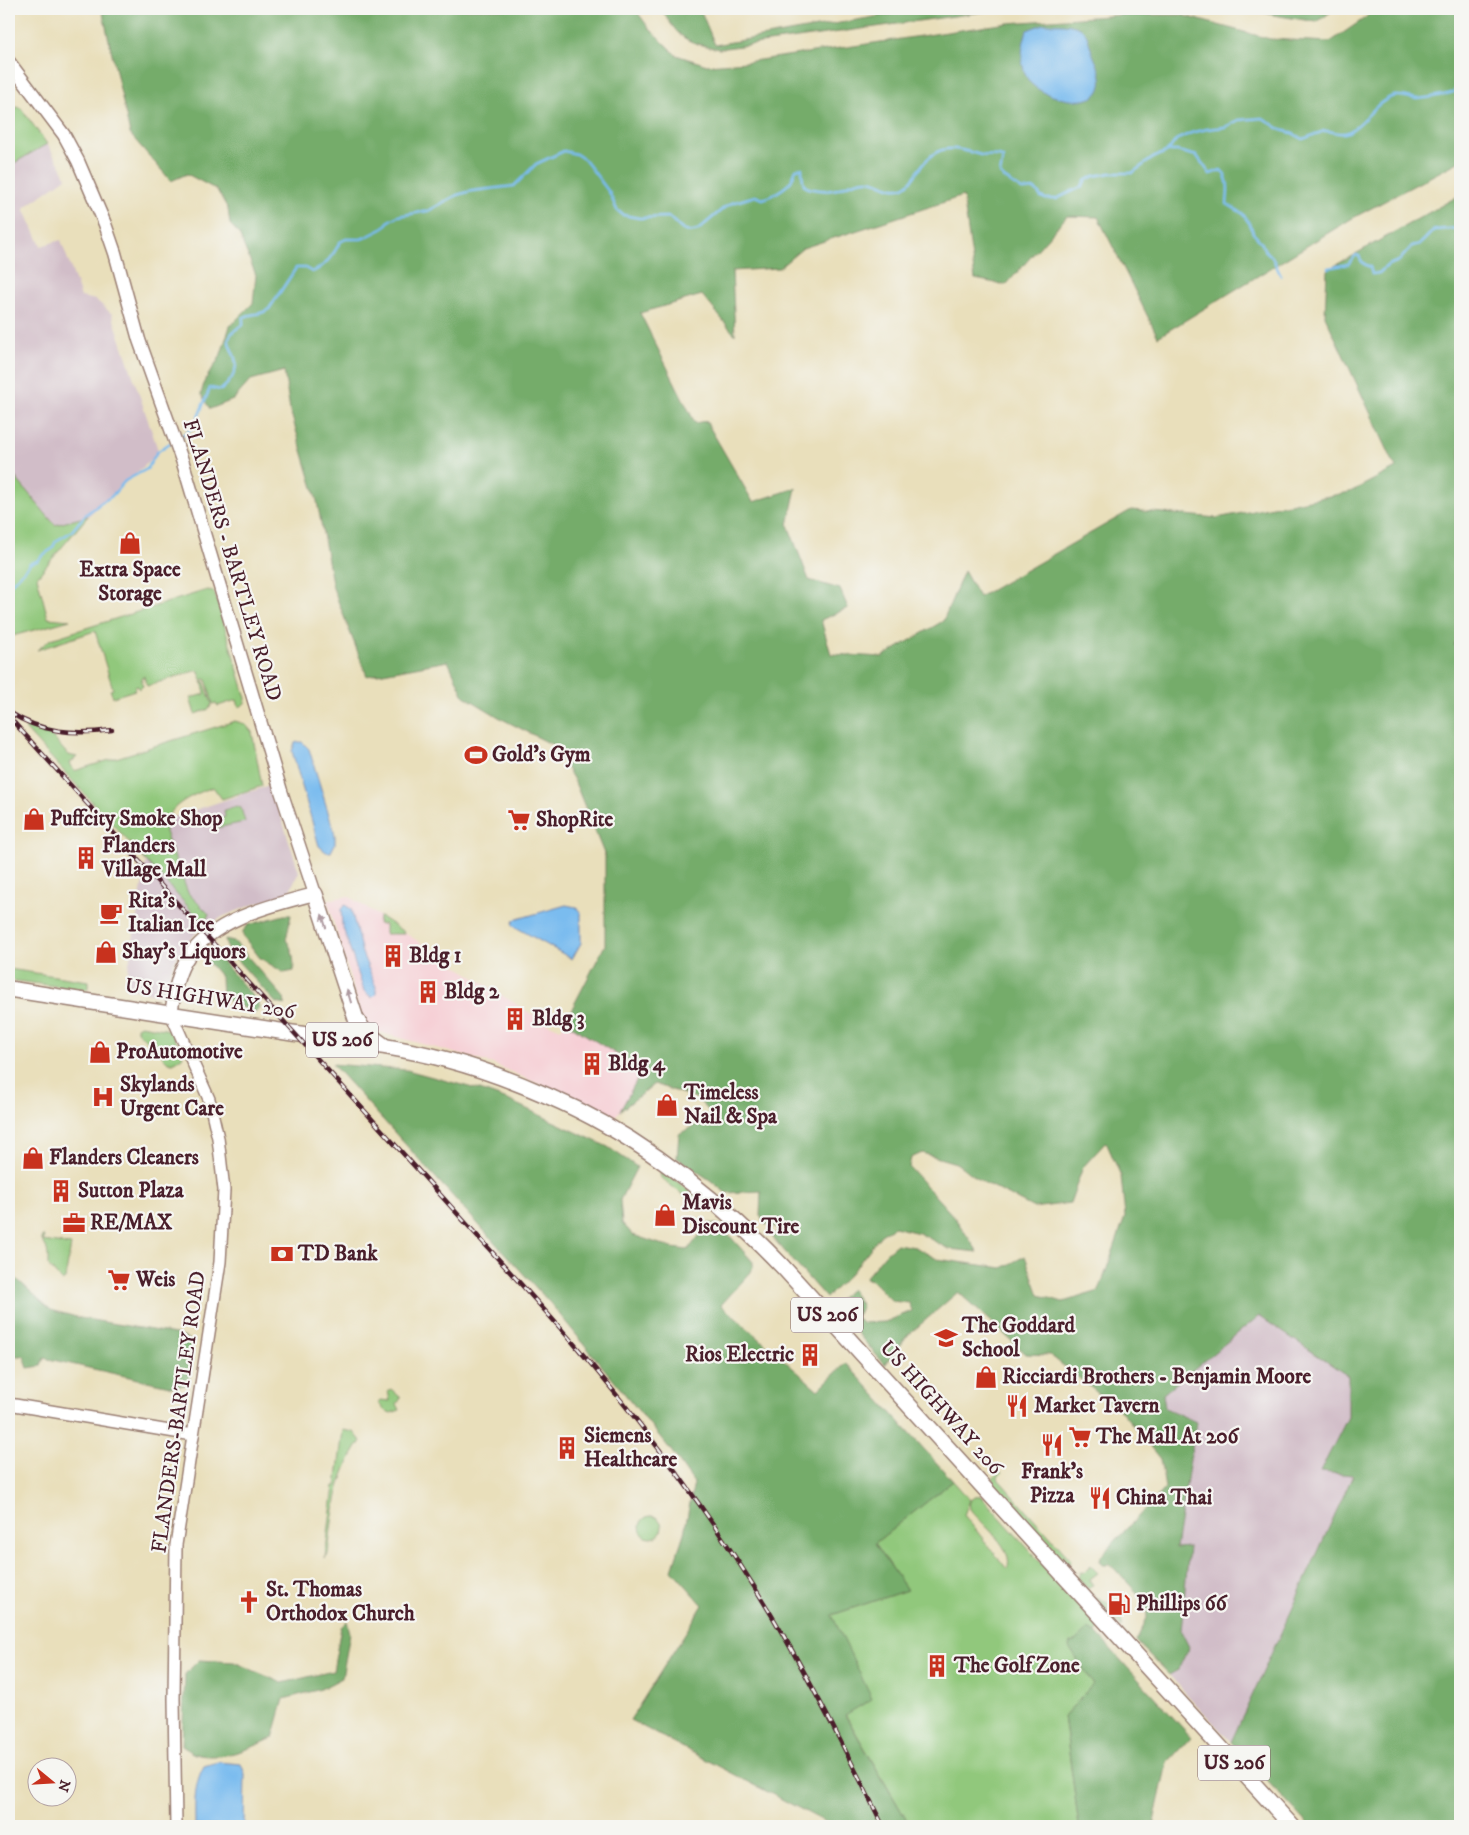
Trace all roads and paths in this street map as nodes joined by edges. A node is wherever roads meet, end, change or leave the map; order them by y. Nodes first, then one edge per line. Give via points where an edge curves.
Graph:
1 (9, 62) edge
2 (315, 894) junction
3 (9, 990) edge
4 (171, 1014) junction
5 (386, 1047) junction
6 (9, 1404) edge
7 (193, 1435) junction
8 (176, 1826) edge
9 (1292, 1826) edge

1 - 2 main road, FLANDERS - BARTLEY ROAD via 64,135 105,224 139,340 188,478
2 - 4 main road via 246,915 222,926 204,940 193,950 181,970
5 -> 2 highway via 364,1031 356,1019
3 - 4 highway, US HIGHWAY 206 / US 206
4 - 5 highway, US HIGHWAY 206 / US 206
4 - 7 street, FLANDERS-BARTLEY ROAD via 209,1099 223,1181 220,1262
5 - 9 highway, US HIGHWAY 206 / US 206 via 450,1060 501,1077 583,1112 677,1170 714,1200 783,1267
6 - 7 street
7 - 8 street, FLANDERS-BARTLEY ROAD via 175,1560

